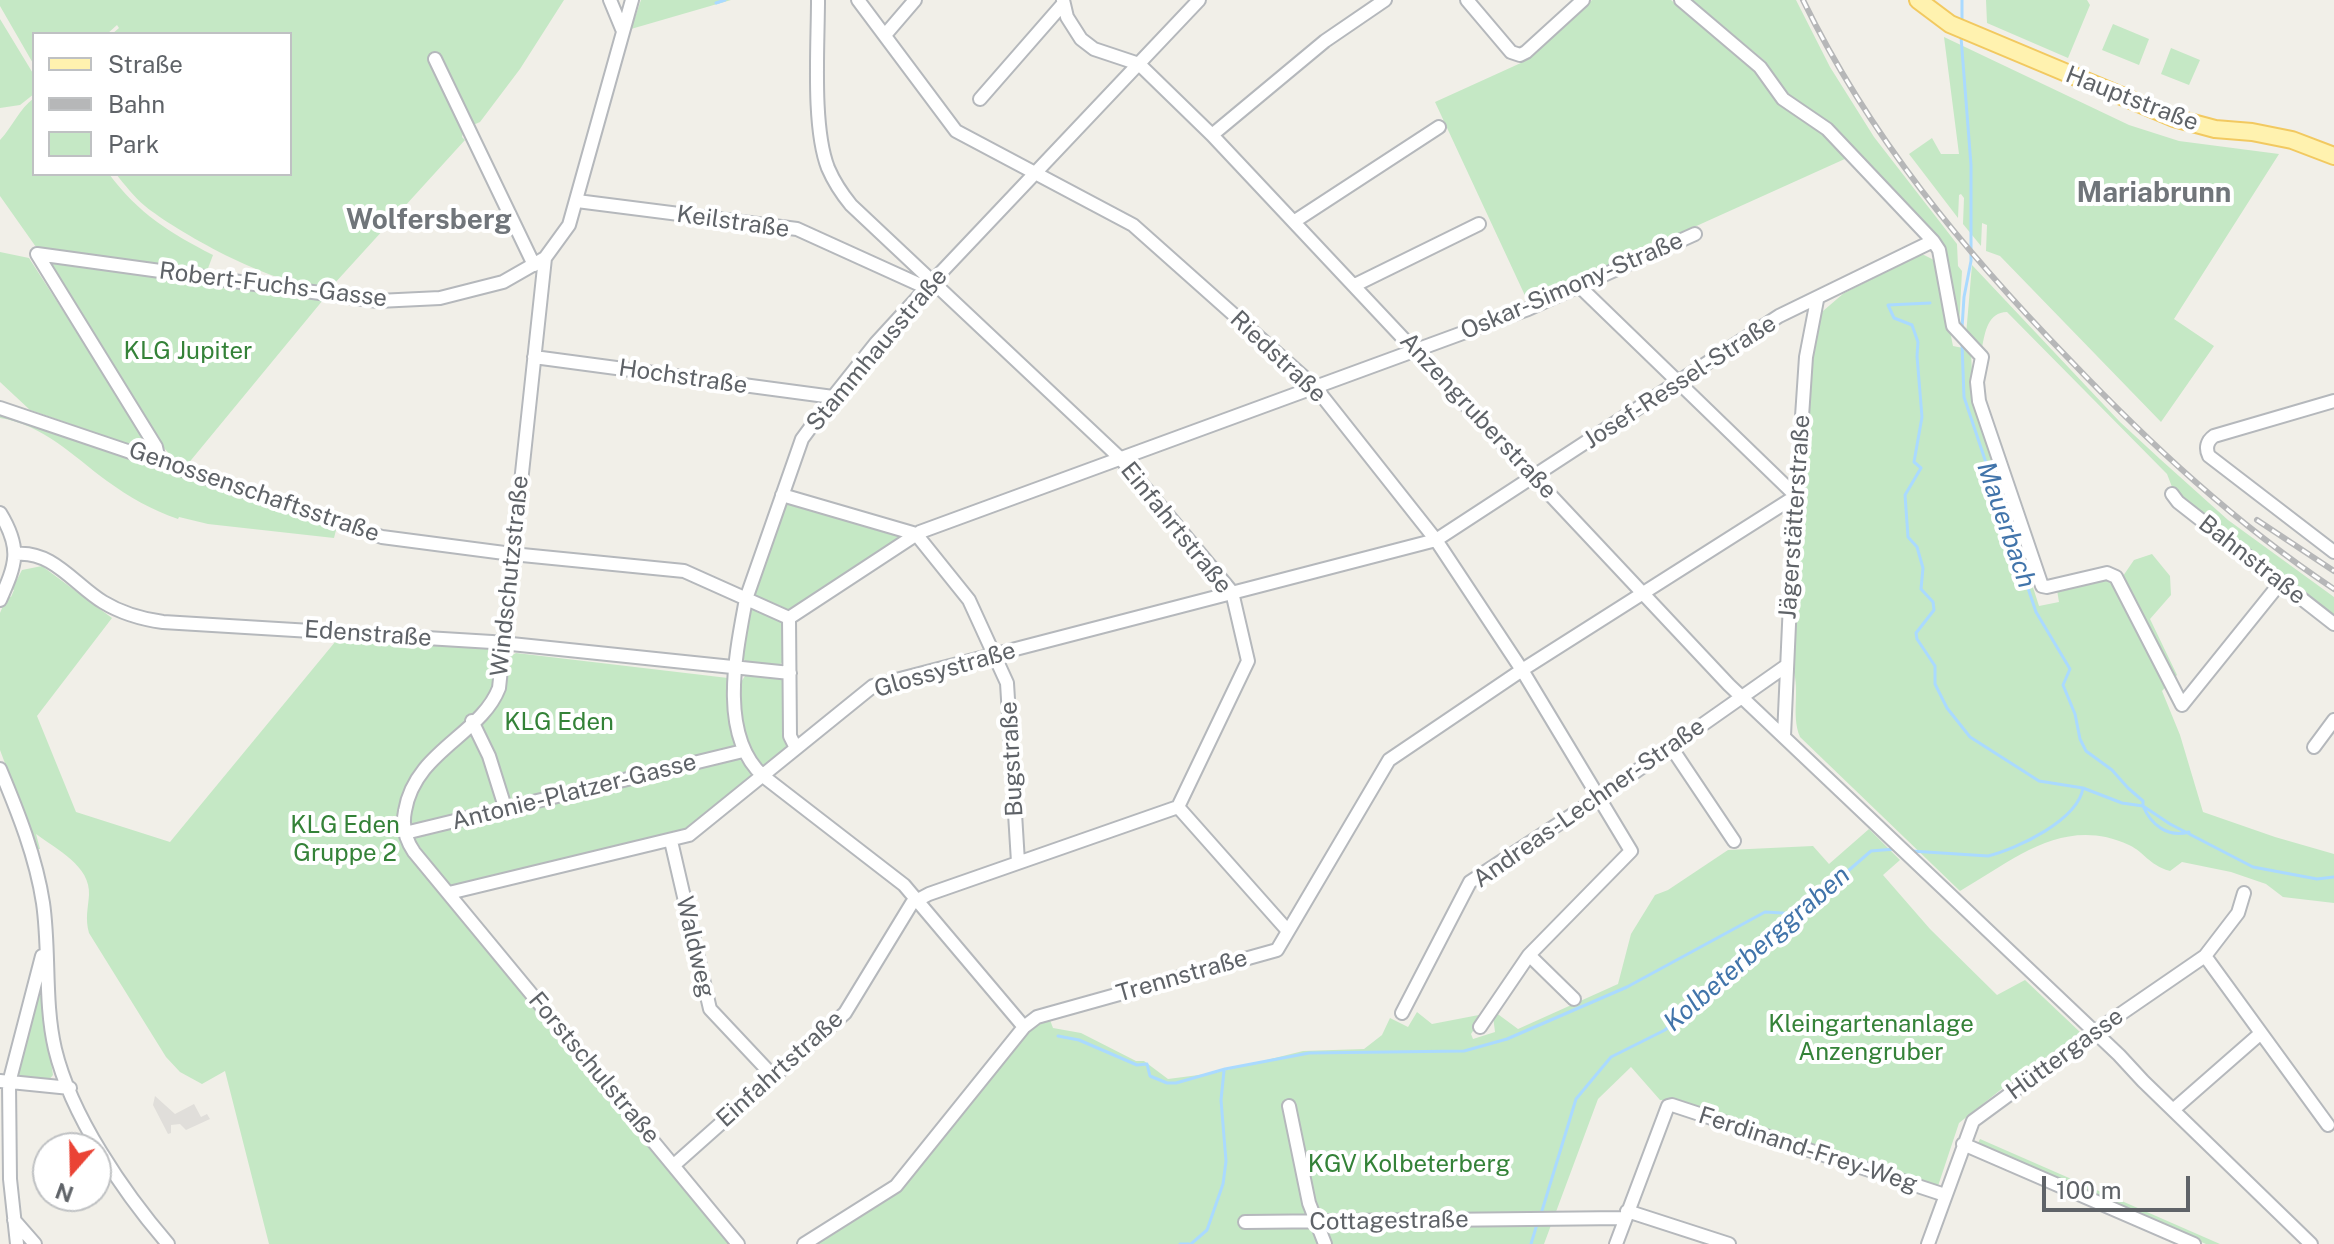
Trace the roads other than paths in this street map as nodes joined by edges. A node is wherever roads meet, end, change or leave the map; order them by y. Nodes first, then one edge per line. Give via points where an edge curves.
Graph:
1 (610, 0) edge
2 (632, 0) edge
3 (818, 0) edge
4 (858, 0) edge
5 (915, 0) edge
6 (1199, 0) edge
7 (1385, 0) edge
8 (1467, 0) edge
9 (1583, 0) edge
10 (1681, 0) edge
11 (1918, 0) edge
12 (1063, 2) edge
13 (622, 29) junction
14 (885, 35) junction
15 (435, 59) dead end
16 (1139, 64) junction
17 (980, 99) dead end
18 (1439, 127) dead end
19 (1212, 135) junction
20 (2334, 156) edge
21 (1035, 174) junction
22 (577, 201) junction
23 (1295, 221) junction
24 (1479, 224) dead end
25 (1695, 234) dead end
26 (1936, 245) junction
27 (539, 261) junction
28 (929, 285) junction
29 (1355, 285) junction
30 (1579, 286) junction
31 (1817, 300) junction
32 (1416, 349) junction
33 (534, 357) junction
34 (1679, 382) junction
35 (1315, 387) junction
36 (833, 397) junction
37 (2334, 401) edge
38 (0, 408) edge
39 (1120, 458) junction
40 (159, 460) junction
41 (1535, 477) junction
42 (2172, 494) dead end
43 (782, 495) junction
44 (1796, 496) junction
45 (0, 513) edge
46 (916, 534) junction
47 (1436, 540) junction
48 (2334, 552) edge
49 (16, 554) junction
50 (512, 554) junction
51 (2281, 582) junction
52 (1232, 592) junction
53 (1643, 593) junction
54 (746, 599) junction
55 (0, 600) edge
56 (789, 618) junction
57 (2334, 624) edge
58 (503, 643) junction
59 (994, 655) junction
60 (1786, 666) junction
61 (737, 668) junction
62 (1522, 670) junction
63 (790, 673) junction
64 (1741, 697) junction
65 (2334, 720) edge
66 (472, 721) junction
67 (1784, 736) junction
68 (1671, 747) junction
69 (2314, 747) dead end
70 (796, 748) junction
71 (743, 751) junction
72 (0, 769) edge
73 (763, 776) junction
74 (1598, 798) junction
75 (505, 807) junction
76 (1178, 807) junction
77 (405, 833) junction
78 (671, 841) junction
79 (1734, 841) dead end
80 (1018, 862) junction
81 (449, 893) junction
82 (2244, 893) dead end
83 (917, 900) junction
84 (1288, 931) junction
85 (46, 935) junction
86 (1529, 955) junction
87 (2205, 956) junction
88 (1574, 999) dead end
89 (1402, 1013) dead end
90 (1024, 1027) junction
91 (1480, 1027) dead end
92 (2093, 1033) junction
93 (2261, 1033) junction
94 (773, 1076) junction
95 (5, 1082) edge
96 (70, 1088) junction
97 (1289, 1106) dead end
98 (2173, 1110) junction
99 (2328, 1125) dead end
100 (1963, 1144) junction
101 (674, 1165) junction
102 (1945, 1195) junction
103 (1626, 1214) junction
104 (14, 1220) junction
105 (1317, 1221) junction
106 (1245, 1222) dead end
107 (17, 1244) edge
108 (35, 1244) edge
109 (168, 1244) edge
110 (738, 1244) edge
111 (804, 1244) edge
112 (1325, 1244) edge
113 (1616, 1244) edge
114 (1729, 1244) edge
115 (1928, 1244) edge
116 (2194, 1244) edge
117 (2311, 1244) edge

1 - 13 street
2 - 13 street
3 - 28 street, Einfahrtstraße via 820,123 827,166 851,205
4 - 14 street, Riedstraße
5 - 14 street
6 - 16 street, Stammhausstraße
7 - 19 street via 1325,41
8 - 9 street via 1511,52 1520,55
10 - 26 street via 1760,67 1783,99 1827,129
11 - 20 main road, Hauptstraße via 1950,24 2174,118 2292,140
12 - 16 street, Anzengruberstraße via 1070,25 1087,45
12 - 17 street
13 - 22 street
14 - 21 street, Riedstraße via 956,131
15 - 27 street
16 - 19 street, Anzengruberstraße
16 - 21 street, Stammhausstraße
18 - 23 street
19 - 23 street, Anzengruberstraße
21 - 28 street, Stammhausstraße
21 - 35 street, Riedstraße via 1133,225
22 - 27 street via 563,235
22 - 28 street, Keilstraße via 797,229
23 - 29 street, Anzengruberstraße
24 - 29 street
25 - 30 street, Oskar-Simony-Straße
26 - 31 street, Josef-Ressel-Straße
26 - 51 street via 1952,322 1982,357 1979,401 2040,584 2047,587 2107,573 2116,577 2182,705
27 - 33 street, Windschutzstraße
27 - 40 street, Robert-Fuchs-Gasse via 491,286 418,301 358,299 37,254 156,447
28 - 36 street, Stammhausstraße
28 - 39 street, Einfahrtstraße
29 - 32 street, Anzengruberstraße
30 - 32 street, Oskar-Simony-Straße
30 - 34 street
31 - 34 street, Josef-Ressel-Straße via 1779,316
31 - 44 street, Jägerstätterstraße via 1806,357
32 - 35 street, Oskar-Simony-Straße
32 - 41 street, Anzengruberstraße
33 - 36 street, Hochstraße
33 - 50 street, Windschutzstraße
34 - 41 street, Josef-Ressel-Straße
34 - 44 street
35 - 39 street
35 - 47 street, Riedstraße
36 - 43 street, Stammhausstraße via 802,439
37 - 48 street via 2214,436 2207,443 2209,456
38 - 40 street, Genossenschaftsstraße
39 - 46 street
39 - 52 street, Einfahrtstraße
40 - 50 street, Genossenschaftsstraße via 382,537
41 - 47 street, Josef-Ressel-Straße
41 - 53 street, Anzengruberstraße
42 - 51 street, Bahnstraße
43 - 46 street
43 - 54 street, Stammhausstraße
44 - 53 street, Trennstraße
44 - 60 street, Jägerstätterstraße
45 - 49 street
46 - 56 street
46 - 59 street, Bugstraße via 967,598
47 - 52 street, Glossystraße
47 - 62 street, Riedstraße
49 - 55 street
49 - 58 street, Edenstraße via 44,558 103,602 152,621
50 - 54 street, Genossenschaftsstraße via 684,571
50 - 58 street, Windschutzstraße
51 - 57 street, Bahnstraße
52 - 59 street, Glossystraße
52 - 76 street, Einfahrtstraße via 1248,661
53 - 62 street, Trennstraße
53 - 64 street, Anzengruberstraße
54 - 56 street, Genossenschaftsstraße
54 - 61 street, Stammhausstraße
56 - 63 street
58 - 61 street, Edenstraße
58 - 66 street, Windschutzstraße via 498,691
59 - 70 street, Glossystraße via 873,686
59 - 80 street, Bugstraße via 1007,684
60 - 64 street, Andreas-Lechner-Straße
60 - 67 street, Jägerstätterstraße
61 - 63 street, Edenstraße
61 - 71 street, Stammhausstraße via 734,719
62 - 74 street, Riedstraße
62 - 84 street, Trennstraße via 1389,760
63 - 70 street via 790,736
64 - 67 street, Anzengruberstraße
64 - 68 street, Andreas-Lechner-Straße
65 - 69 street
66 - 75 street
66 - 77 street, Windschutzstraße via 418,777 406,807
67 - 92 street, Anzengruberstraße
68 - 74 street, Andreas-Lechner-Straße
68 - 79 street
70 - 73 street, Glossystraße
71 - 73 street
71 - 75 street, Antonie-Platzer-Gasse
72 - 85 street via 35,867
73 - 78 street, Glossystraße via 692,833
73 - 83 street
74 - 86 street, Riedstraße via 1631,851
74 - 89 street, Andreas-Lechner-Straße via 1470,882
75 - 77 street, Antonie-Platzer-Gasse
76 - 80 street
76 - 84 street
77 - 81 street
78 - 81 street, Glossystraße
78 - 94 street, Waldweg via 710,1009
80 - 83 street
81 - 101 street, Forstschulstraße
82 - 87 street, Hüttergasse via 2238,913
83 - 90 street
83 - 94 street, Einfahrtstraße via 845,1013
84 - 90 street, Trennstraße via 1277,950 1037,1017
85 - 95 street
85 - 96 street via 53,1038
86 - 88 street
86 - 91 street
87 - 92 street, Hüttergasse
87 - 93 street
90 - 111 street, Trennstraße via 896,1186
92 - 98 street
92 - 100 street, Hüttergasse via 1973,1121
93 - 98 street
93 - 99 street
94 - 101 street, Einfahrtstraße
95 - 96 street
95 - 104 street
96 - 109 street via 120,1183
97 - 105 street
98 - 117 street
100 - 102 street, Hüttergasse
100 - 116 street
101 - 110 street, Forstschulstraße
102 - 103 street, Ferdinand-Frey-Weg via 1672,1105
102 - 115 street, Hüttergasse
103 - 105 street, Cottagestraße
103 - 113 street
103 - 114 street, Cottagestraße
104 - 107 street
104 - 108 street
105 - 106 street, Cottagestraße
105 - 112 street

